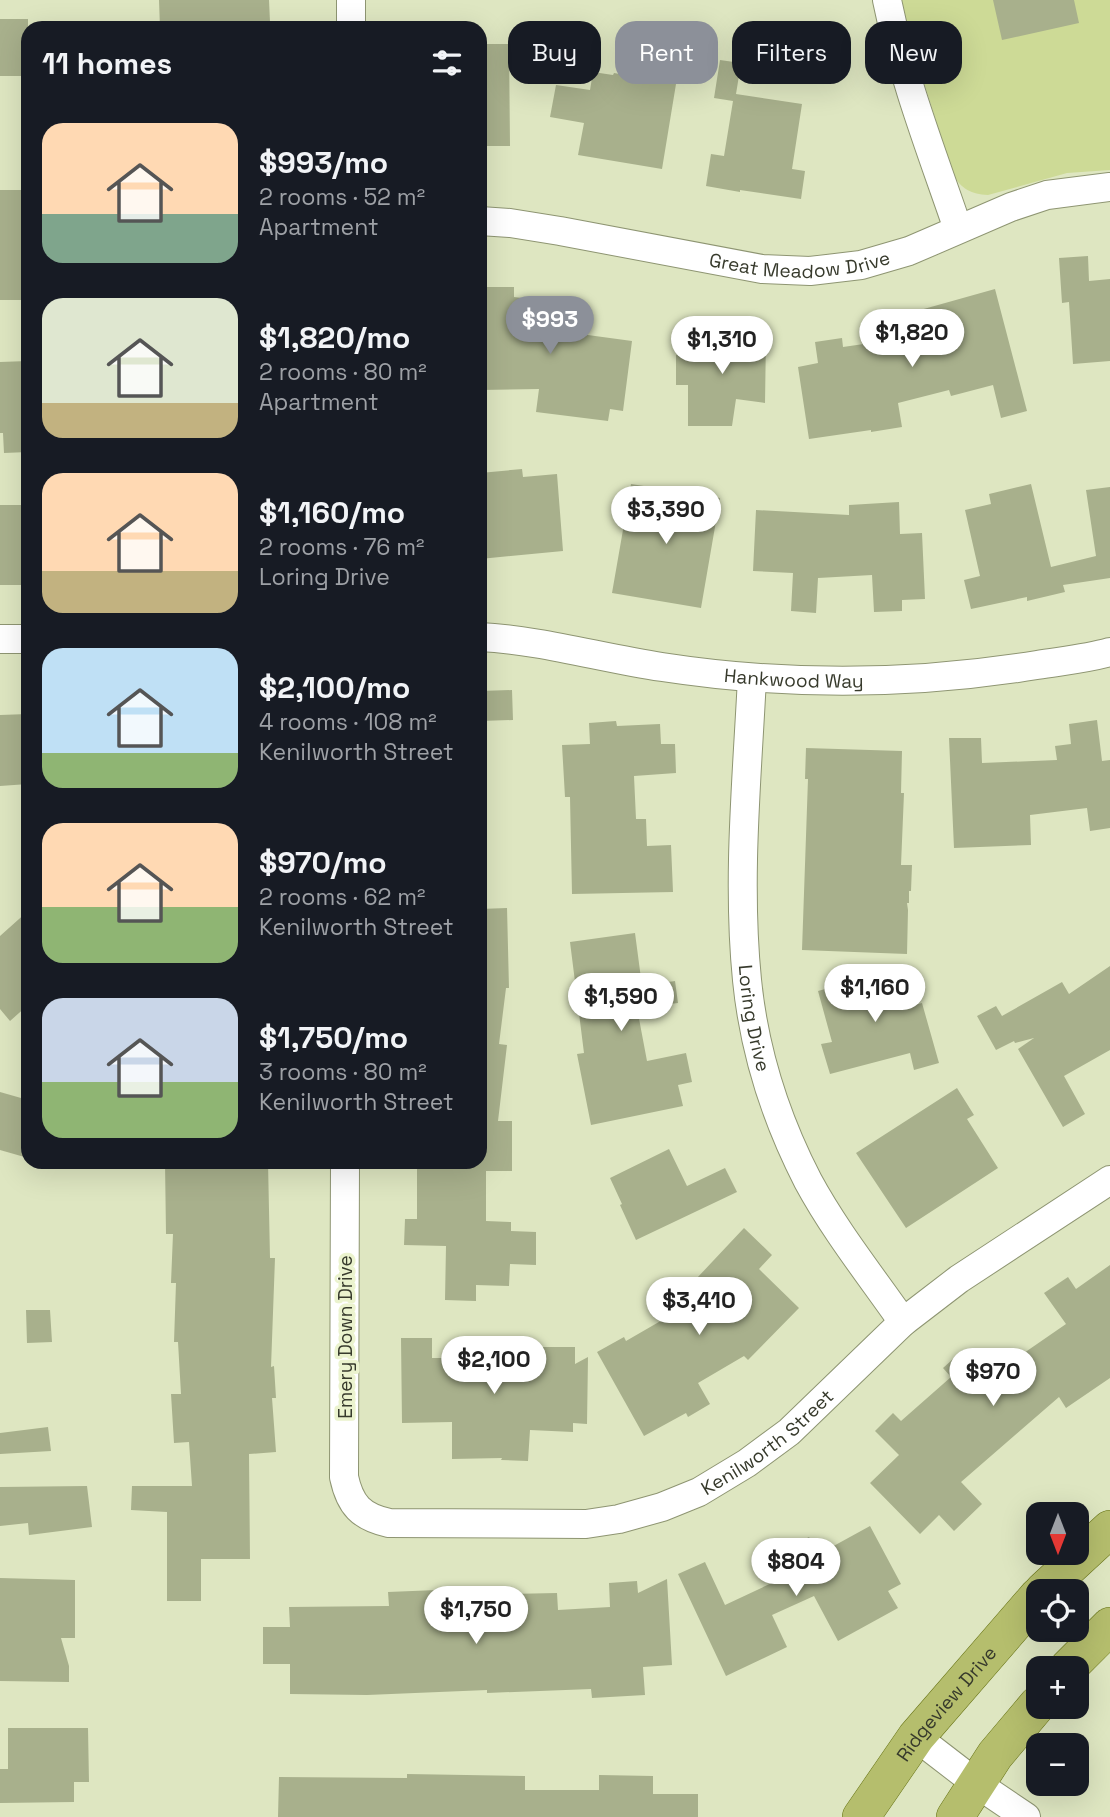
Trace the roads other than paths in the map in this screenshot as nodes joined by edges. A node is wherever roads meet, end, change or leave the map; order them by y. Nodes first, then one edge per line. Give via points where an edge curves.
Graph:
1 (351, 0) edge
2 (887, 0) edge
3 (351, 21) edge
4 (1110, 187) edge
5 (487, 221) edge
6 (958, 229) junction
7 (487, 637) edge
8 (0, 639) edge
9 (21, 639) edge
10 (1110, 652) edge
11 (752, 678) junction
12 (345, 1169) edge
13 (1110, 1180) edge
14 (903, 1322) junction
15 (359, 1509) joint
16 (1110, 1529) edge
17 (1056, 1579) edge
18 (1026, 1610) edge
19 (1110, 1626) edge
20 (1080, 1656) edge
21 (1026, 1718) edge
22 (916, 1737) junction
23 (976, 1784) junction
24 (860, 1817) edge
25 (955, 1817) edge
26 (1026, 1817) edge

1 - 3 street
2 - 6 street via 913,102
4 - 6 street, Great Meadow Drive via 1047,195
5 - 6 street, Great Meadow Drive via 762,269 810,271 861,265 909,251
7 - 11 street, Hankwood Way
8 - 9 street
10 - 11 street, Hankwood Way via 996,671 895,679
11 - 14 street, Loring Drive via 744,849 747,980 765,1075 809,1182
12 - 15 street, Emery Down Drive via 344,1477
13 - 14 street, Kenilworth Street via 959,1279
14 - 15 street, Kenilworth Street via 768,1449 699,1492 662,1507 586,1524 390,1523
16 - 17 main road
18 - 22 main road, Ridgeview Drive
19 - 20 main road
21 - 23 main road
22 - 23 street
22 - 24 main road, Ridgeview Drive
23 - 25 main road
23 - 26 street

